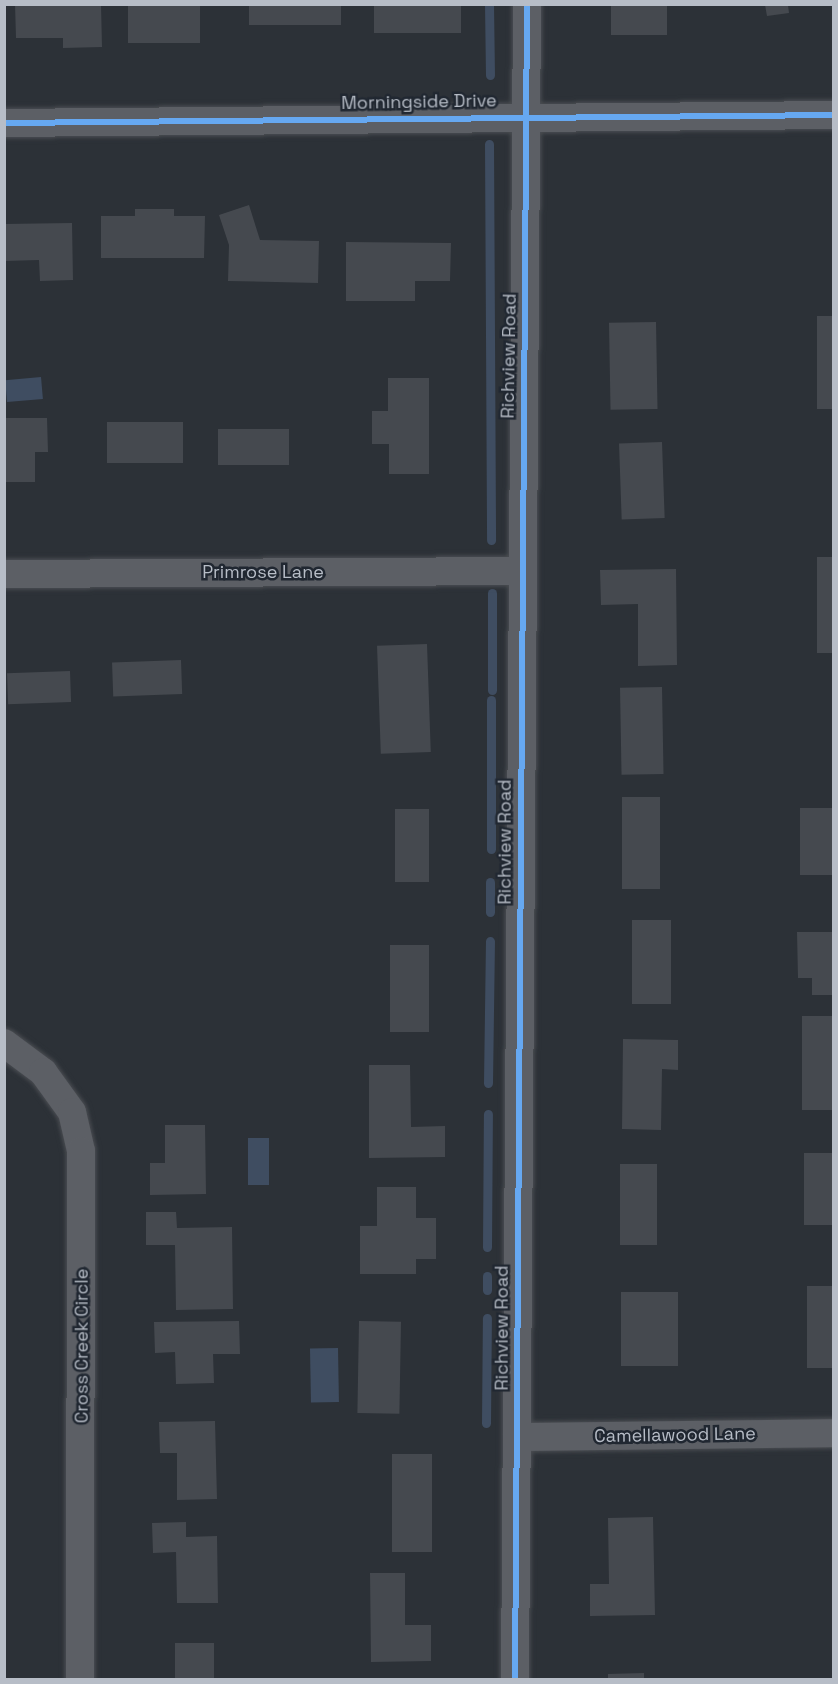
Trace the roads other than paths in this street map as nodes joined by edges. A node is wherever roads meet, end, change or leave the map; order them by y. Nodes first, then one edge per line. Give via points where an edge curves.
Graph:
1 (527, 4) edge
2 (834, 115) edge
3 (526, 116) junction
4 (4, 123) edge
5 (522, 571) junction
6 (4, 574) edge
7 (4, 1043) edge
8 (834, 1433) edge
9 (517, 1437) junction
10 (80, 1680) edge
11 (515, 1680) edge

1 - 3 street, Richview Road
2 - 3 street, Morningside Drive
3 - 4 street, Morningside Drive
3 - 5 street, Richview Road
5 - 6 street, Primrose Lane
5 - 9 street, Richview Road
7 - 10 street, Cross Creek Circle via 43,1072 72,1112 81,1151
8 - 9 street, Camellawood Lane
9 - 11 street, Richview Road

